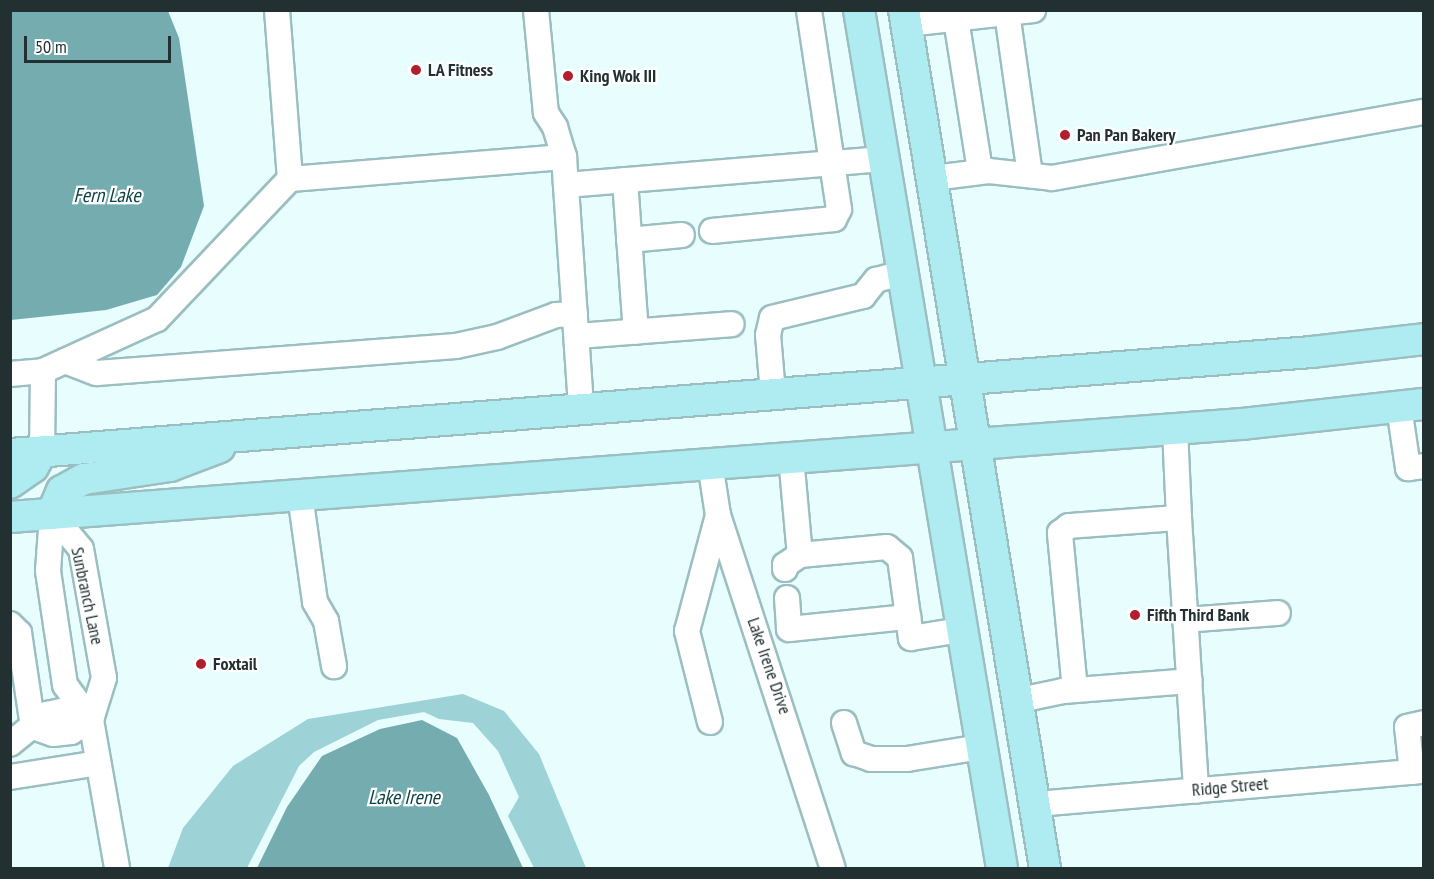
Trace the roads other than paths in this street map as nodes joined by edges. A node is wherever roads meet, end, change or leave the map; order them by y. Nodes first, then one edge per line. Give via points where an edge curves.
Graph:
1 (277, 10) edge
2 (536, 10) edge
3 (809, 10) edge
4 (859, 10) edge
5 (1033, 10) edge
6 (1007, 13) junction
7 (906, 17) edge
8 (956, 19) junction
9 (1424, 112) edge
10 (564, 157) junction
11 (883, 159) junction
12 (833, 164) junction
13 (980, 171) junction
14 (1030, 175) junction
15 (933, 178) junction
16 (290, 179) junction
17 (625, 180) junction
18 (566, 185) junction
19 (712, 231) dead end
20 (682, 235) dead end
21 (629, 240) junction
22 (902, 273) junction
23 (732, 324) dead end
24 (576, 325) junction
25 (636, 332) junction
26 (1424, 339) edge
27 (65, 361) junction
28 (43, 371) junction
29 (10, 374) edge
30 (967, 378) junction
31 (921, 382) junction
32 (773, 394) junction
33 (1411, 406) edge
34 (581, 409) junction
35 (1175, 429) junction
36 (250, 435) junction
37 (978, 442) junction
38 (932, 445) junction
39 (42, 452) junction
40 (10, 454) edge
41 (791, 457) junction
42 (710, 463) junction
43 (1424, 466) edge
44 (10, 483) edge
45 (300, 495) junction
46 (52, 514) junction
47 (718, 515) junction
48 (10, 517) edge
49 (1179, 518) junction
50 (787, 598) dead end
51 (1278, 613) dead end
52 (908, 617) junction
53 (1185, 620) junction
54 (10, 624) edge
55 (961, 630) junction
56 (334, 666) dead end
57 (1190, 681) junction
58 (1075, 690) junction
59 (1020, 700) junction
60 (91, 720) junction
61 (710, 722) dead end
62 (844, 723) dead end
63 (1424, 723) edge
64 (33, 727) junction
65 (10, 744) edge
66 (980, 747) junction
67 (98, 763) junction
68 (1418, 771) edge
69 (10, 777) edge
70 (1196, 790) junction
71 (1037, 804) junction
72 (117, 868) edge
73 (833, 868) edge
74 (1002, 868) edge
75 (1045, 868) edge

1 - 16 street
2 - 10 street via 546,113 555,127
3 - 12 street
4 - 11 main road
5 - 6 street
6 - 8 street
6 - 14 street
7 - 8 street
7 - 15 main road
8 - 13 street
9 - 14 street via 1094,172 1052,178
10 - 16 street
10 - 18 street
11 - 12 street
11 - 22 main road
12 - 17 street
12 - 19 street via 839,209 834,219
13 - 14 street
13 - 15 street
15 - 30 main road
16 - 27 street via 157,319
17 - 18 street
17 - 21 street
18 - 24 street
20 - 21 street
21 - 25 street
22 - 31 main road
22 - 32 street via 876,280 863,296 772,318 768,335
23 - 25 street
24 - 25 street
24 - 27 street via 555,315 497,337 456,346 97,373
24 - 34 street
26 - 30 main road
27 - 28 street
28 - 29 street
28 - 39 street
30 - 31 main road
30 - 37 main road
31 - 32 main road
31 - 38 main road
32 - 34 main road
33 - 35 main road
33 - 43 street via 1408,468
34 - 36 main road
35 - 37 main road
35 - 49 street
36 - 39 main road
36 - 46 main road via 170,466 84,479 62,491
37 - 38 main road
37 - 59 main road
38 - 41 main road
38 - 55 main road
39 - 40 main road
39 - 44 main road via 33,467
41 - 42 main road
41 - 52 street via 793,562 887,547 900,558
42 - 45 main road
42 - 47 street, Lake Irene Drive
45 - 46 main road
45 - 56 street via 315,602 326,621
46 - 48 main road
46 - 60 street, Sunbranch Lane via 48,571 65,685
46 - 60 street, Sunbranch Lane via 81,549 104,678
47 - 61 street via 687,630
47 - 73 street, Lake Irene Drive
49 - 53 street
49 - 58 street via 1069,526 1060,532
50 - 52 street via 789,629
51 - 53 street
52 - 55 street via 911,638
53 - 57 street
54 - 64 street via 19,633
55 - 66 main road
57 - 58 street
57 - 70 street
58 - 59 street
59 - 71 main road
60 - 64 street via 71,732 53,734
60 - 67 street, Sunbranch Lane
62 - 66 street via 854,753 871,759 907,759
63 - 68 street via 1407,727
64 - 65 street
66 - 74 main road
67 - 69 street
67 - 72 street, Sunbranch Lane
68 - 70 street, Ridge Street
70 - 71 street, Ridge Street
71 - 75 main road

